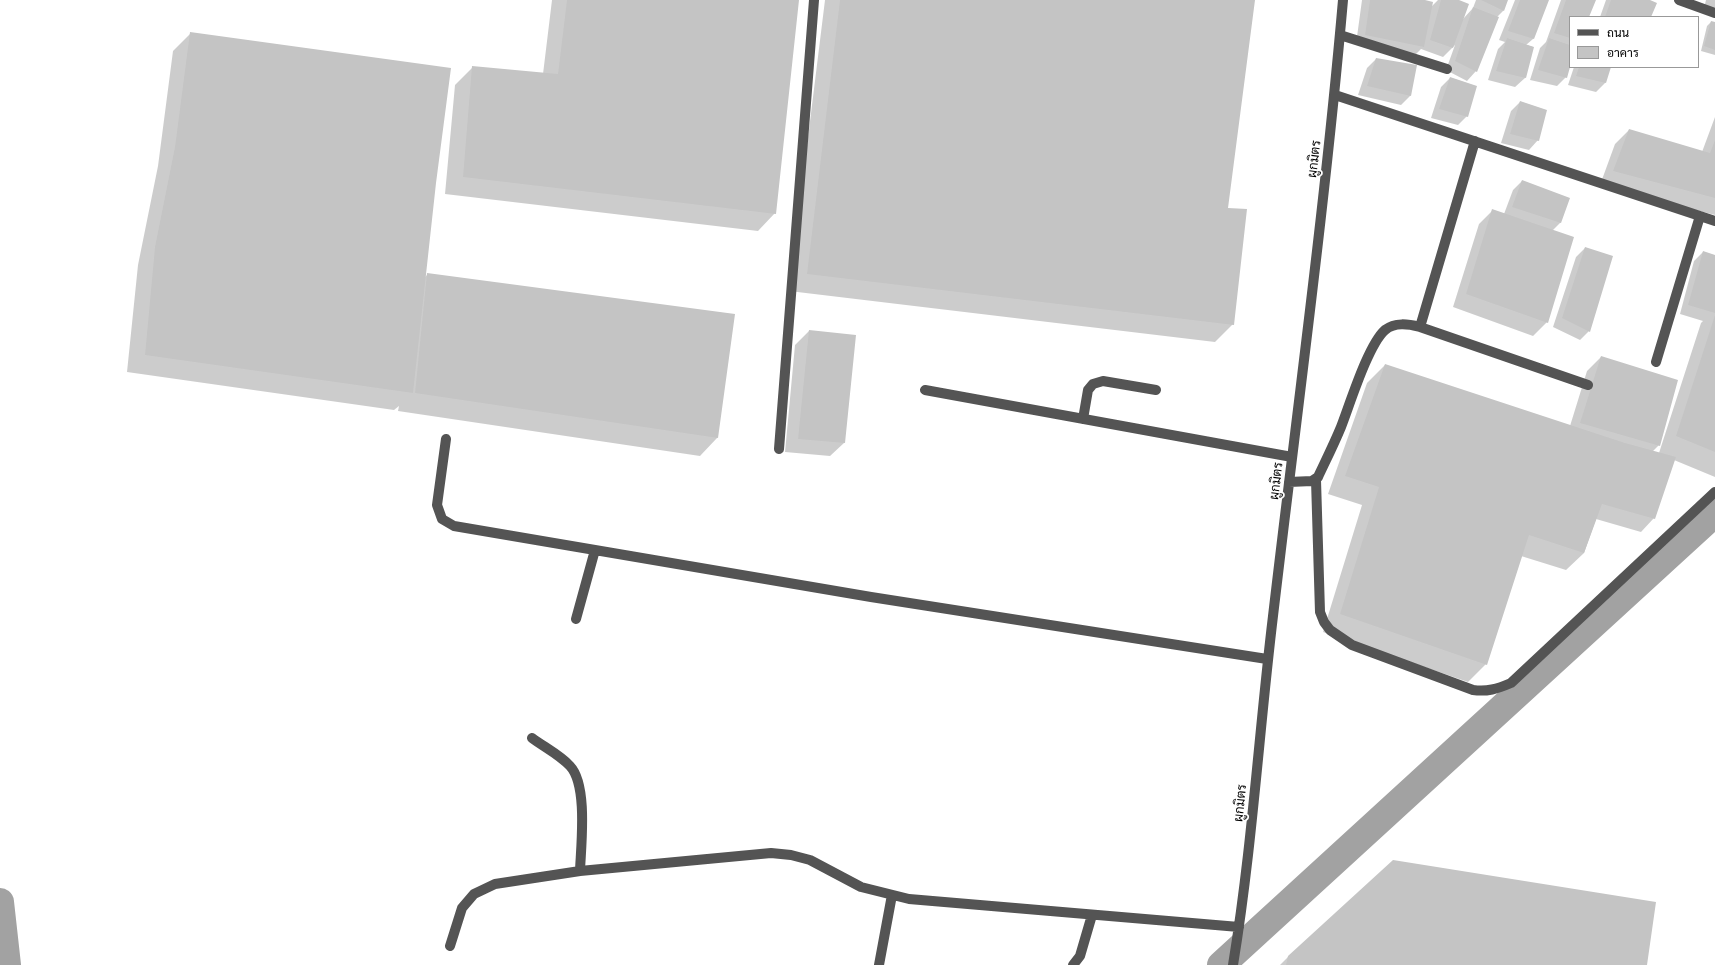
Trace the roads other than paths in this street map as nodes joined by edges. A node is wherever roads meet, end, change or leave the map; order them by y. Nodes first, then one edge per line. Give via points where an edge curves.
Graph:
1 (814, 0) edge
2 (1344, 0) edge
3 (1678, 0) edge
4 (1715, 13) edge
5 (1340, 35) junction
6 (1446, 69) dead end
7 (1335, 95) junction
8 (1475, 141) junction
9 (1700, 216) junction
10 (1715, 221) edge
11 (1420, 327) junction
12 (1656, 362) dead end
13 (1588, 385) dead end
14 (925, 390) dead end
15 (1156, 390) dead end
16 (1083, 419) junction
17 (446, 439) dead end
18 (778, 449) dead end
19 (1292, 456) junction
20 (1316, 480) junction
21 (1288, 482) junction
22 (1715, 492) edge
23 (595, 550) junction
24 (576, 619) dead end
25 (1268, 659) junction
26 (532, 738) dead end
27 (580, 871) junction
28 (892, 895) junction
29 (1092, 915) junction
30 (1239, 927) junction
31 (450, 946) dead end
32 (879, 965) edge
33 (1073, 965) edge
34 (1233, 965) edge

1 - 18 street
2 - 5 street, ผูกมิตร
3 - 4 street
5 - 6 street
5 - 7 street, ผูกมิตร
7 - 8 street
7 - 19 street, ผูกมิตร
8 - 9 street
8 - 11 street
9 - 10 street
9 - 12 street
11 - 13 street
11 - 20 street via 1396,325 1386,329 1378,338
14 - 16 street
15 - 16 street via 1103,381 1093,384 1088,390
16 - 19 street
17 - 23 street via 437,505 442,519 454,526
19 - 21 street, ผูกมิตร
20 - 21 street
20 - 22 street via 1320,612 1330,630 1352,645 1484,692 1511,683
21 - 25 street, ผูกมิตร
23 - 24 street
23 - 25 street via 871,597
25 - 30 street, ผูกมิตร
26 - 27 street via 570,766 578,781 582,794
27 - 28 street via 771,853 810,860 861,887
27 - 31 street via 495,884 474,894 462,908
28 - 29 street via 909,899
28 - 32 street
29 - 30 street
29 - 33 street via 1080,956
30 - 34 street, ผูกมิตร

